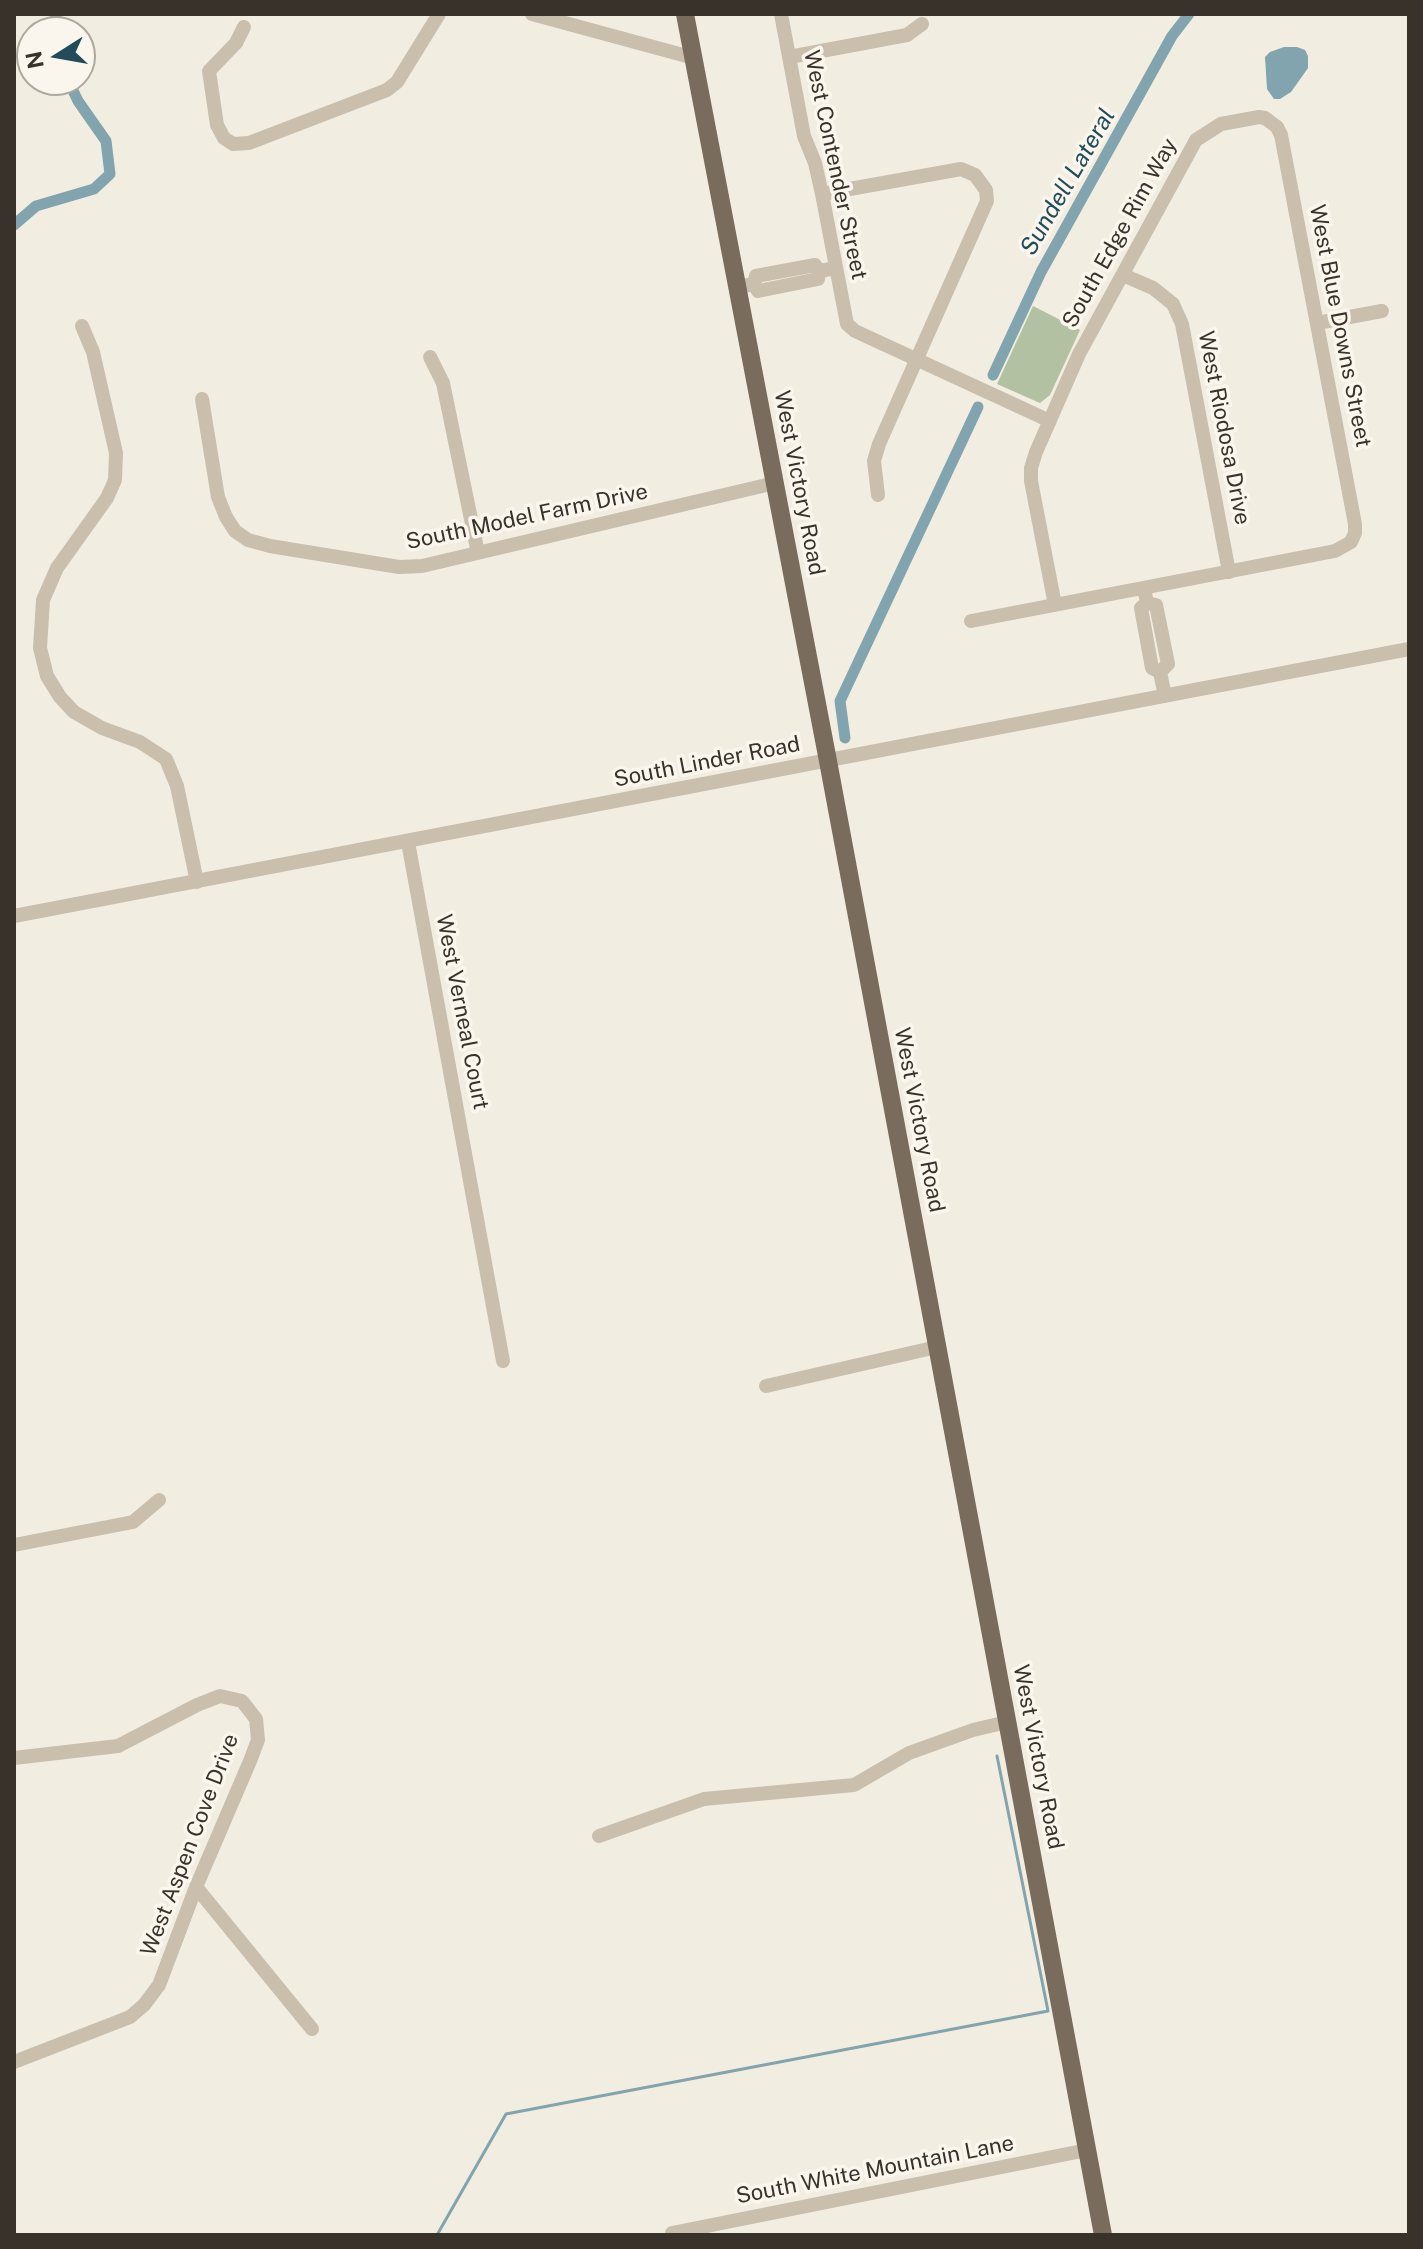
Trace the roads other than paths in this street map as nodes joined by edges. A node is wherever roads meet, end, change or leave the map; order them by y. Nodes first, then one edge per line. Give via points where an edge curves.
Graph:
1 (439, 14) edge
2 (532, 14) edge
3 (685, 14) edge
4 (781, 14) edge
5 (922, 24) dead end
6 (244, 27) dead end
7 (789, 57) junction
8 (694, 58) junction
9 (1271, 121) joint
10 (822, 194) junction
11 (836, 268) junction
12 (1123, 275) junction
13 (746, 285) junction
14 (1382, 311) dead end
15 (1317, 323) junction
16 (82, 326) dead end
17 (430, 357) dead end
18 (916, 359) junction
19 (202, 399) dead end
20 (1050, 421) junction
21 (775, 483) junction
22 (878, 495) dead end
23 (478, 553) junction
24 (1229, 572) junction
25 (1144, 588) junction
26 (1055, 605) junction
27 (971, 621) dead end
28 (1409, 649) edge
29 (1165, 696) junction
30 (828, 761) junction
31 (408, 842) junction
32 (197, 882) junction
33 (14, 916) edge
34 (937, 1347) junction
35 (503, 1361) dead end
36 (766, 1386) dead end
37 (159, 1500) dead end
38 (14, 1545) edge
39 (1007, 1722) junction
40 (14, 1758) edge
41 (599, 1836) dead end
42 (196, 1887) junction
43 (312, 2029) dead end
44 (14, 2062) edge
45 (1087, 2150) junction
46 (672, 2233) dead end
47 (1103, 2235) edge

1 - 6 street via 387,90 249,143 233,144 217,125 209,71
2 - 8 street
3 - 8 main road, West Victory Road
4 - 7 street, West Contender Street
5 - 7 street via 907,35
7 - 10 street, West Contender Street
8 - 13 main road, West Victory Road
9 - 12 street, South Edge Rim Way via 1259,117 1221,124 1196,140
9 - 15 street, West Blue Downs Street via 1281,135
10 - 11 street, West Contender Street
10 - 18 street via 961,169 983,182 987,201
11 - 13 street via 819,271 818,279 758,291
11 - 18 street, West Contender Street via 847,324
12 - 20 street, South Edge Rim Way via 1079,354
12 - 24 street, West Riodosa Drive via 1173,304 1182,324
13 - 21 main road, West Victory Road
14 - 15 street
15 - 24 street, West Blue Downs Street via 1355,533 1351,542 1335,551
16 - 32 street via 116,453 115,480 57,568 43,600 40,648 47,676 74,712 166,759 177,786
17 - 23 street via 443,383
18 - 20 street
18 - 22 street via 874,461
19 - 23 street, South Model Farm Drive via 218,497 235,531 248,540 399,567
20 - 26 street, South Edge Rim Way via 1031,481
21 - 23 street, South Model Farm Drive
21 - 30 main road, West Victory Road
24 - 25 street
25 - 26 street
25 - 29 street via 1147,603 1141,608 1149,653
26 - 27 street
28 - 29 street, South Linder Road
29 - 30 street, South Linder Road
30 - 31 street, South Linder Road
30 - 34 main road, West Victory Road
31 - 32 street, South Linder Road
31 - 35 street, West Verneal Court
32 - 33 street, South Linder Road
34 - 36 street
34 - 39 main road, West Victory Road
37 - 38 street via 133,1522
39 - 41 street via 909,1753 854,1785 704,1799
39 - 45 main road, West Victory Road
40 - 42 street, West Aspen Cove Drive via 118,1746 220,1696 242,1701 256,1719 258,1740
42 - 43 street
42 - 44 street, West Aspen Cove Drive via 159,1985 144,2005 130,2017
45 - 46 street, South White Mountain Lane
45 - 47 main road, West Victory Road

